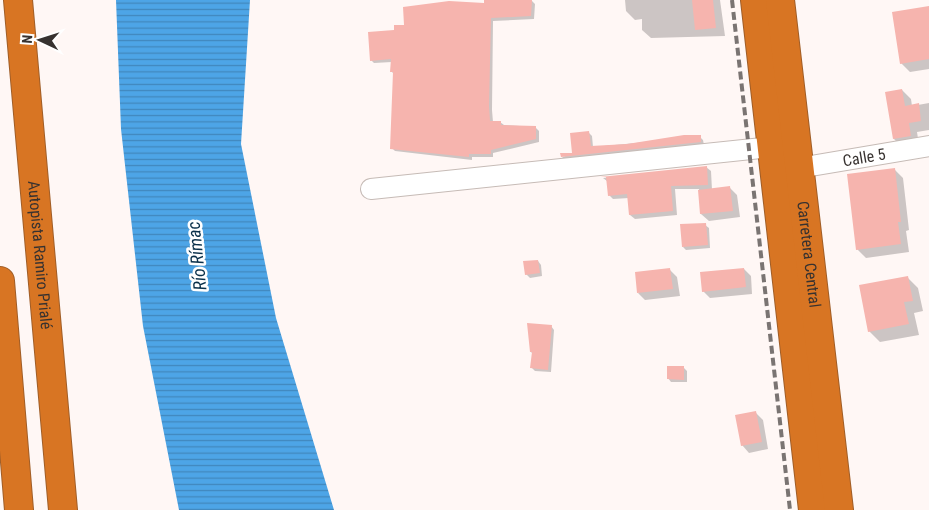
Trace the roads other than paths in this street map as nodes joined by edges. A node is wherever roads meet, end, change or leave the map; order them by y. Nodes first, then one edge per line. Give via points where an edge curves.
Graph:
1 (18, 0) edge
2 (754, 0) edge
3 (780, 0) edge
4 (771, 146) junction
5 (929, 146) edge
6 (799, 168) junction
7 (370, 189) dead end
8 (0, 282) edge
9 (19, 510) edge
10 (63, 510) edge
11 (812, 510) edge
12 (839, 510) edge

1 - 10 highway, Autopista Ramiro Prialé
2 - 4 highway, Carretera Central
3 - 6 highway, Carretera Central
4 - 7 street
4 - 11 highway, Carretera Central
5 - 6 street, Calle 5
6 - 12 highway, Carretera Central
8 - 9 highway

